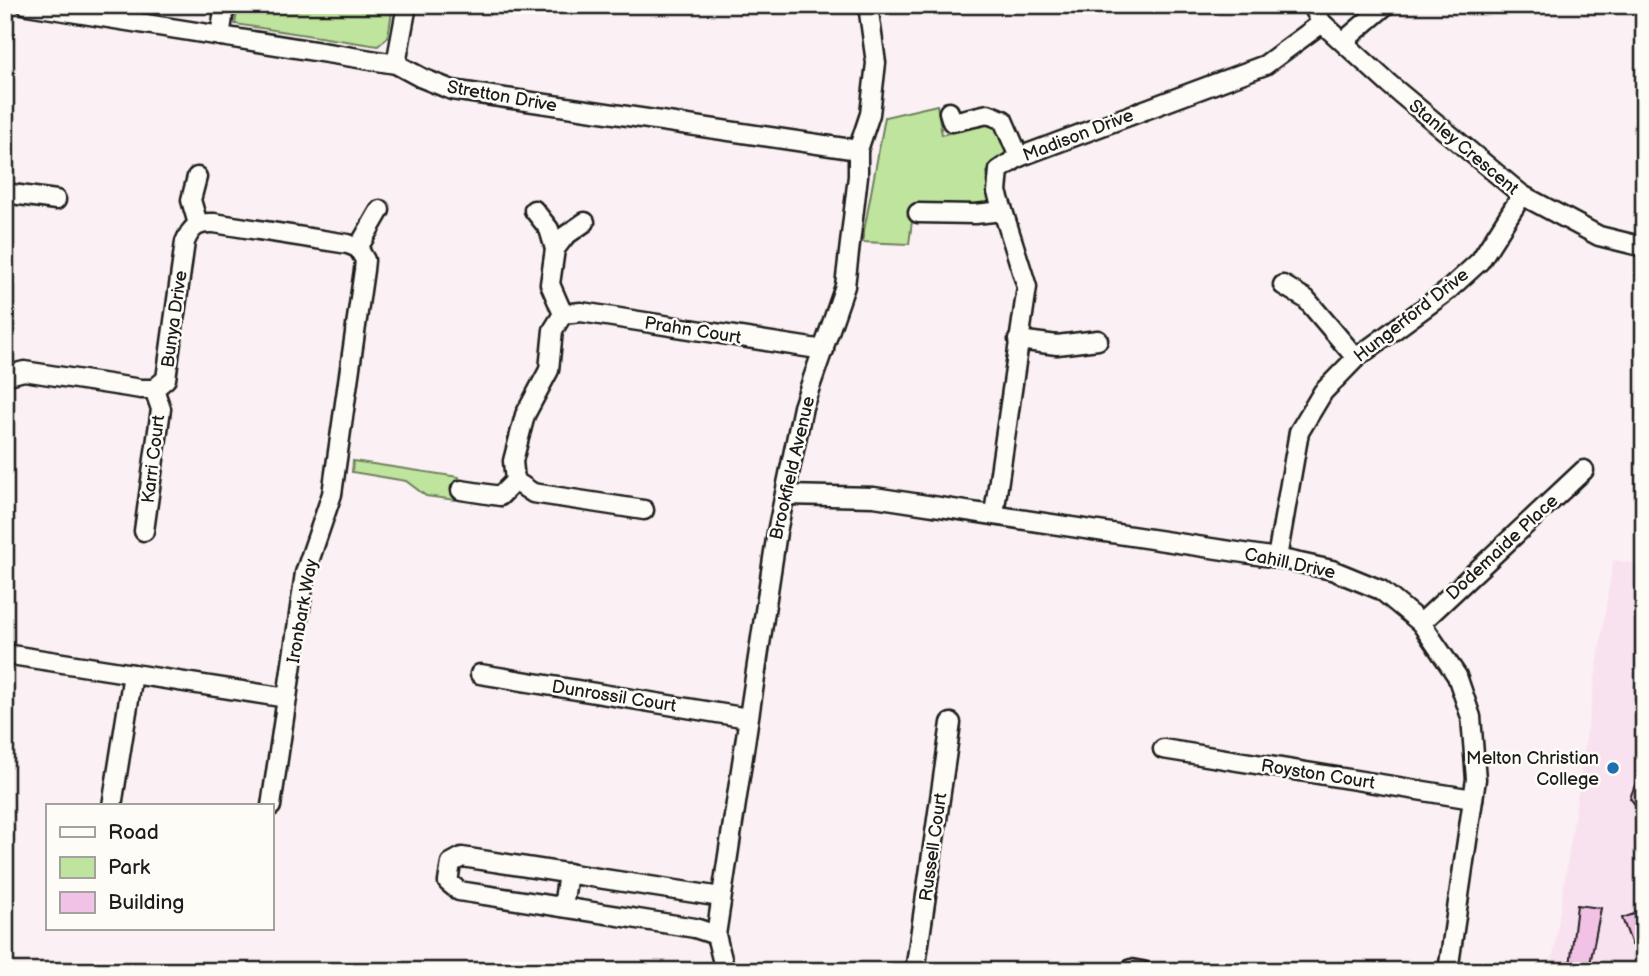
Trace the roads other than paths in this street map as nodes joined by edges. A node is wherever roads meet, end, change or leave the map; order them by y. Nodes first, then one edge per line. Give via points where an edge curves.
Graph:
1 (27, 5) edge
2 (225, 5) edge
3 (407, 5) edge
4 (869, 5) edge
5 (1312, 5) edge
6 (1386, 5) edge
7 (1322, 23) junction
8 (220, 36) junction
9 (1344, 41) junction
10 (396, 64) junction
11 (949, 112) dead end
12 (858, 150) junction
13 (1019, 156) junction
14 (197, 177) dead end
15 (5, 193) edge
16 (1522, 195) junction
17 (55, 200) dead end
18 (380, 209) dead end
19 (534, 210) dead end
20 (1003, 211) junction
21 (918, 213) dead end
22 (584, 222) dead end
23 (198, 224) junction
24 (1644, 247) edge
25 (358, 248) junction
26 (555, 249) junction
27 (1283, 285) dead end
28 (563, 314) junction
29 (1098, 340) dead end
30 (1018, 341) junction
31 (824, 350) junction
32 (1356, 358) junction
33 (5, 376) edge
34 (154, 389) junction
35 (1584, 470) dead end
36 (515, 481) junction
37 (461, 490) dead end
38 (786, 495) junction
39 (645, 510) dead end
40 (994, 514) junction
41 (144, 530) dead end
42 (1278, 558) junction
43 (1421, 623) junction
44 (5, 654) edge
45 (134, 674) junction
46 (480, 674) dead end
47 (287, 698) junction
48 (748, 718) junction
49 (951, 723) dead end
50 (1163, 750) dead end
51 (1474, 799) junction
52 (112, 804) edge
53 (271, 804) edge
54 (568, 873) junction
55 (721, 897) junction
56 (562, 907) junction
57 (716, 935) junction
58 (725, 971) edge
59 (731, 971) edge
60 (915, 971) edge
61 (1448, 971) edge

1 - 8 street, Stretton Drive
2 - 8 street
3 - 10 street
4 - 12 street, Brookfield Avenue via 876,63 870,114
5 - 7 street, Stanley Crescent
6 - 9 street
7 - 9 street, Stanley Crescent
7 - 13 street, Madison Drive via 1265,65
8 - 10 street, Stretton Drive
9 - 16 street, Stanley Crescent via 1388,84
10 - 12 street, Stretton Drive via 452,90
11 - 13 street via 952,122 988,114 1003,120
12 - 31 street, Brookfield Avenue via 845,286
13 - 20 street, Madison Drive via 999,170 997,192
14 - 23 street via 191,200
15 - 17 street
16 - 24 street, Stanley Crescent via 1600,236
16 - 32 street, Hungerford Drive via 1480,261
18 - 25 street
19 - 26 street via 549,229
20 - 21 street
20 - 30 street, Madison Drive via 1027,286
22 - 26 street
23 - 25 street
23 - 34 street, Bunya Drive via 185,242 166,379
25 - 47 street, Ironbark Way via 365,260 364,270 332,494 305,573
26 - 28 street via 550,284
27 - 32 street via 1306,299
28 - 31 street, Prahn Court via 581,312
28 - 36 street via 553,330 549,370 525,415 513,461
29 - 30 street via 1057,345
30 - 40 street, Madison Drive
31 - 38 street, Brookfield Avenue via 803,407
32 - 42 street, Hungerford Drive via 1323,392 1299,432
33 - 34 street, Bunya Drive via 24,371
34 - 41 street, Karri Court via 161,409
35 - 43 street, Dodemaide Place
36 - 37 street via 500,496
36 - 39 street via 533,493
38 - 40 street, Cahill Drive via 874,497
38 - 48 street, Brookfield Avenue
40 - 42 street, Cahill Drive
42 - 43 street, Cahill Drive via 1332,570 1381,590
43 - 51 street, Cahill Drive via 1457,676 1471,717
44 - 45 street
45 - 47 street
45 - 52 street
46 - 48 street, Dunrossil Court
47 - 53 street, Ironbark Way
48 - 55 street, Brookfield Avenue
49 - 60 street, Russell Court
50 - 51 street, Royston Court
51 - 61 street, Cahill Drive
54 - 55 street
54 - 56 street
54 - 56 street via 462,857 451,863 448,882 459,891
55 - 57 street, Brookfield Avenue
56 - 57 street
57 - 58 street, Brookfield Avenue
57 - 59 street

